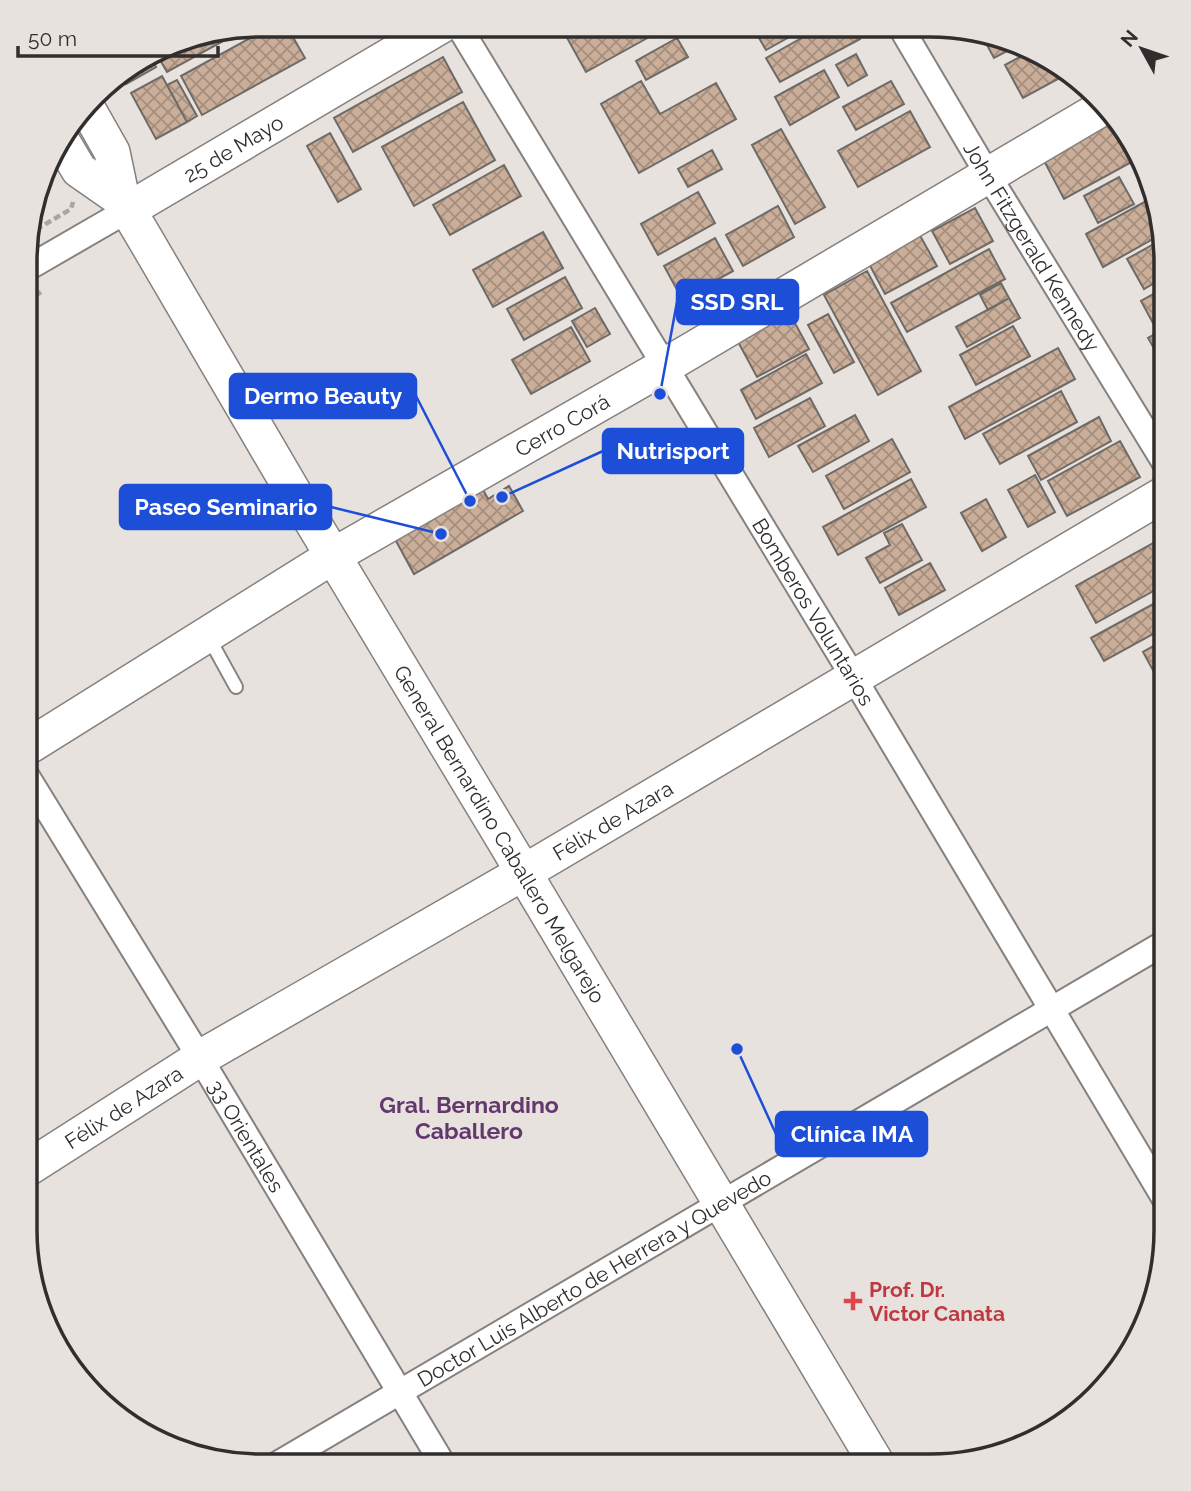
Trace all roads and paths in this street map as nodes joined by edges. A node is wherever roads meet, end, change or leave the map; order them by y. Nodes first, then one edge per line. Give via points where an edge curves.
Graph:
1 (421, 37) edge
2 (464, 37) edge
3 (906, 37) edge
4 (1097, 111) edge
5 (91, 115) edge
6 (67, 149) edge
7 (988, 176) junction
8 (73, 201) dead end
9 (125, 205) junction
10 (40, 227) edge
11 (37, 262) edge
12 (665, 366) junction
13 (1154, 446) edge
14 (1154, 500) edge
15 (333, 556) junction
16 (208, 634) junction
17 (855, 678) junction
18 (236, 687) dead end
19 (37, 741) edge
20 (37, 793) edge
21 (523, 872) junction
22 (1154, 949) edge
23 (1052, 1009) junction
24 (200, 1058) junction
25 (37, 1162) edge
26 (1154, 1181) edge
27 (721, 1203) junction
28 (400, 1392) junction
29 (294, 1454) edge
30 (437, 1454) edge
31 (871, 1454) edge

1 - 9 street, 25 de Mayo
2 - 12 street, Bomberos Voluntarios
3 - 7 street, John Fitzgerald Kennedy
4 - 7 street, Cerro Corá
5 - 9 street, General Bernardino Caballero Melgarejo via 112,152
6 - 9 street, General Bernardino Caballero Melgarejo via 79,170
7 - 12 street, Cerro Corá
7 - 13 street, John Fitzgerald Kennedy
8 - 10 path via 71,209
9 - 11 street, 25 de Mayo
9 - 15 street, General Bernardino Caballero Melgarejo
12 - 15 street, Cerro Corá
12 - 17 street, Bomberos Voluntarios
14 - 17 street, Félix de Azara
15 - 16 street, Cerro Corá
15 - 21 street, General Bernardino Caballero Melgarejo
16 - 18 lane
16 - 19 street, Cerro Corá
17 - 21 street, Félix de Azara
17 - 23 street, Bomberos Voluntarios
20 - 24 street, 33 Orientales
21 - 24 street, Félix de Azara
21 - 27 street, General Bernardino Caballero Melgarejo
22 - 23 street, Doctor Luis Alberto de Herrera y Quevedo
23 - 26 street, Bomberos Voluntarios
23 - 27 street, Doctor Luis Alberto de Herrera y Quevedo
24 - 25 street, Félix de Azara
24 - 28 street, 33 Orientales
27 - 28 street, Doctor Luis Alberto de Herrera y Quevedo
27 - 31 street, General Bernardino Caballero Melgarejo
28 - 29 street, Doctor Luis Alberto de Herrera y Quevedo
28 - 30 street, 33 Orientales

